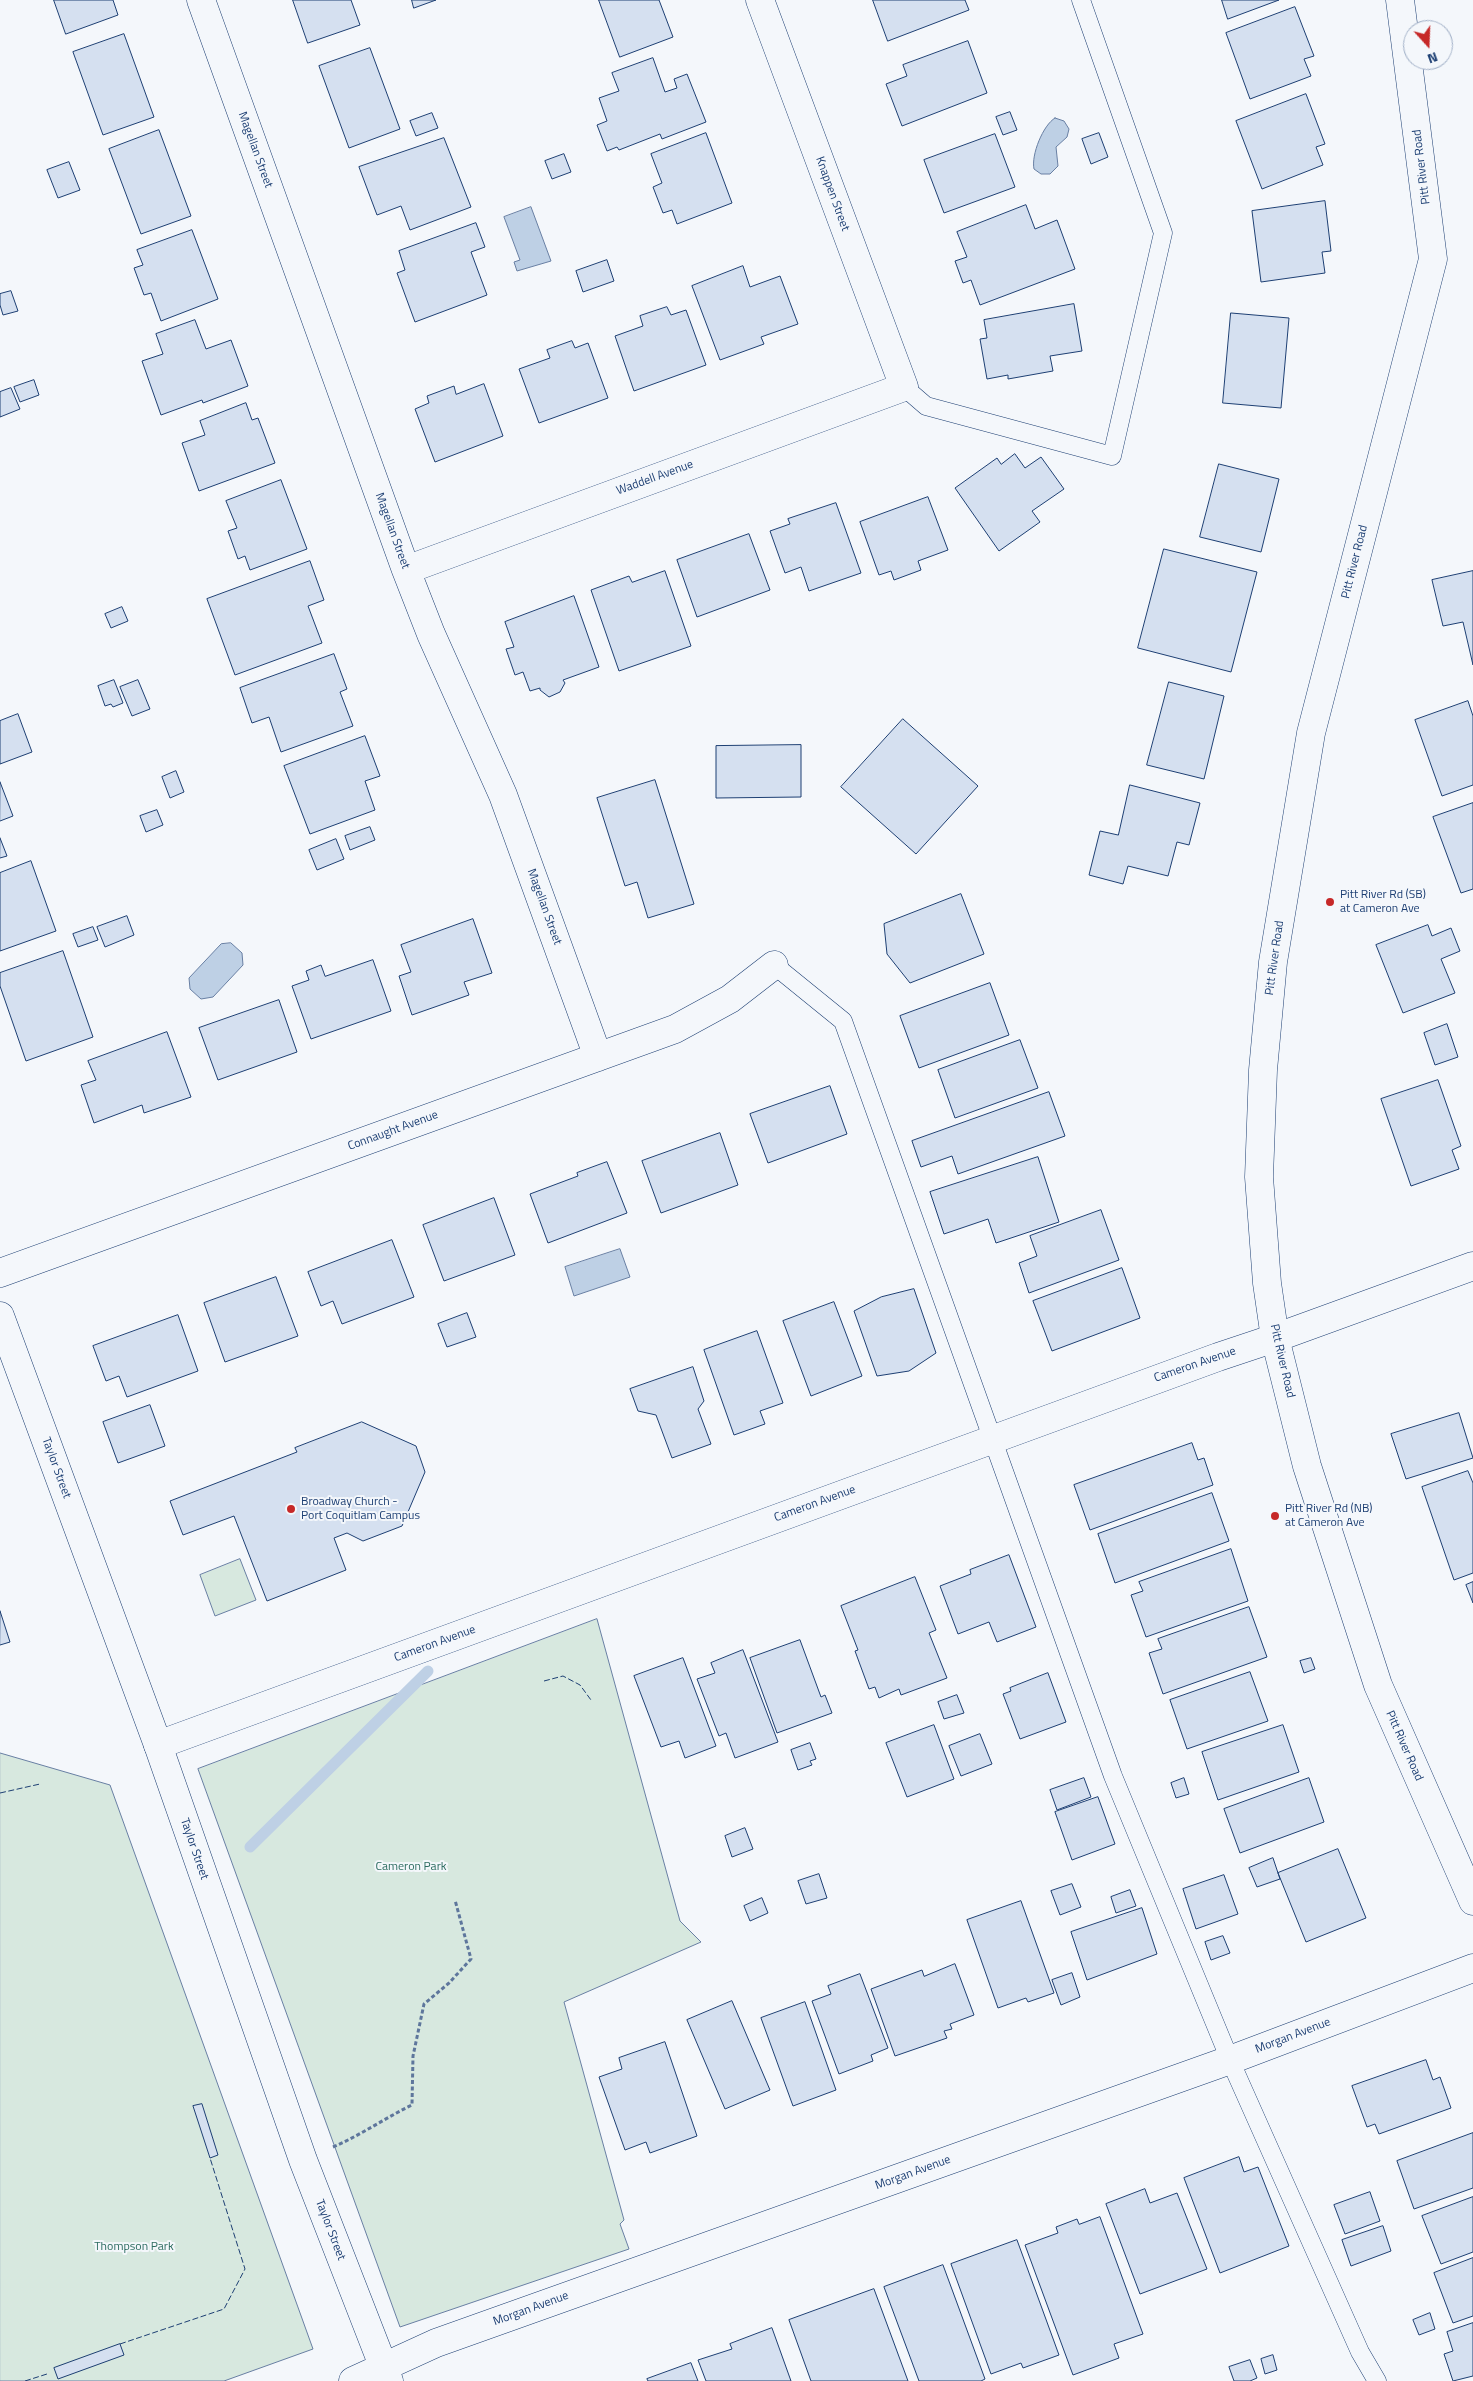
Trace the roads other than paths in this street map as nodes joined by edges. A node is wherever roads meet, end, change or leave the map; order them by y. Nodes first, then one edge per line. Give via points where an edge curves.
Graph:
1 (201, 0) edge
2 (760, 0) edge
3 (1081, 0) edge
4 (1400, 0) edge
5 (904, 387) junction
6 (406, 570) junction
7 (774, 965) joint
8 (598, 1057) junction
9 (1473, 1266) edge
10 (0, 1273) edge
11 (0, 1316) edge
12 (1275, 1338) junction
13 (992, 1439) junction
14 (158, 1745) junction
15 (1473, 1901) edge
16 (1473, 1968) edge
17 (1230, 2060) junction
18 (387, 2374) edge
19 (353, 2381) edge
20 (1377, 2381) edge

1 - 6 street, Magellan Street
2 - 5 street, Knappen Street
3 - 5 lane via 1164,233 1112,456 926,406
4 - 12 street, Pitt River Road via 1433,259 1311,733 1272,962 1259,1177 1267,1283
5 - 6 street, Waddell Avenue
6 - 8 street, Magellan Street via 503,795
7 - 8 street, Connaught Avenue via 705,1014 676,1029
7 - 13 lane via 843,1021
8 - 10 street, Connaught Avenue
9 - 12 street, Cameron Avenue
11 - 14 street, Taylor Street
12 - 13 street, Cameron Avenue
12 - 15 street, Pitt River Road via 1307,1466 1378,1685
13 - 14 street, Cameron Avenue
13 - 17 lane via 1113,1776
14 - 18 street, Taylor Street via 303,2160
16 - 17 street, Morgan Avenue
17 - 18 street, Morgan Avenue via 436,2344
17 - 20 lane via 1360,2352
18 - 19 street, Morgan Avenue

